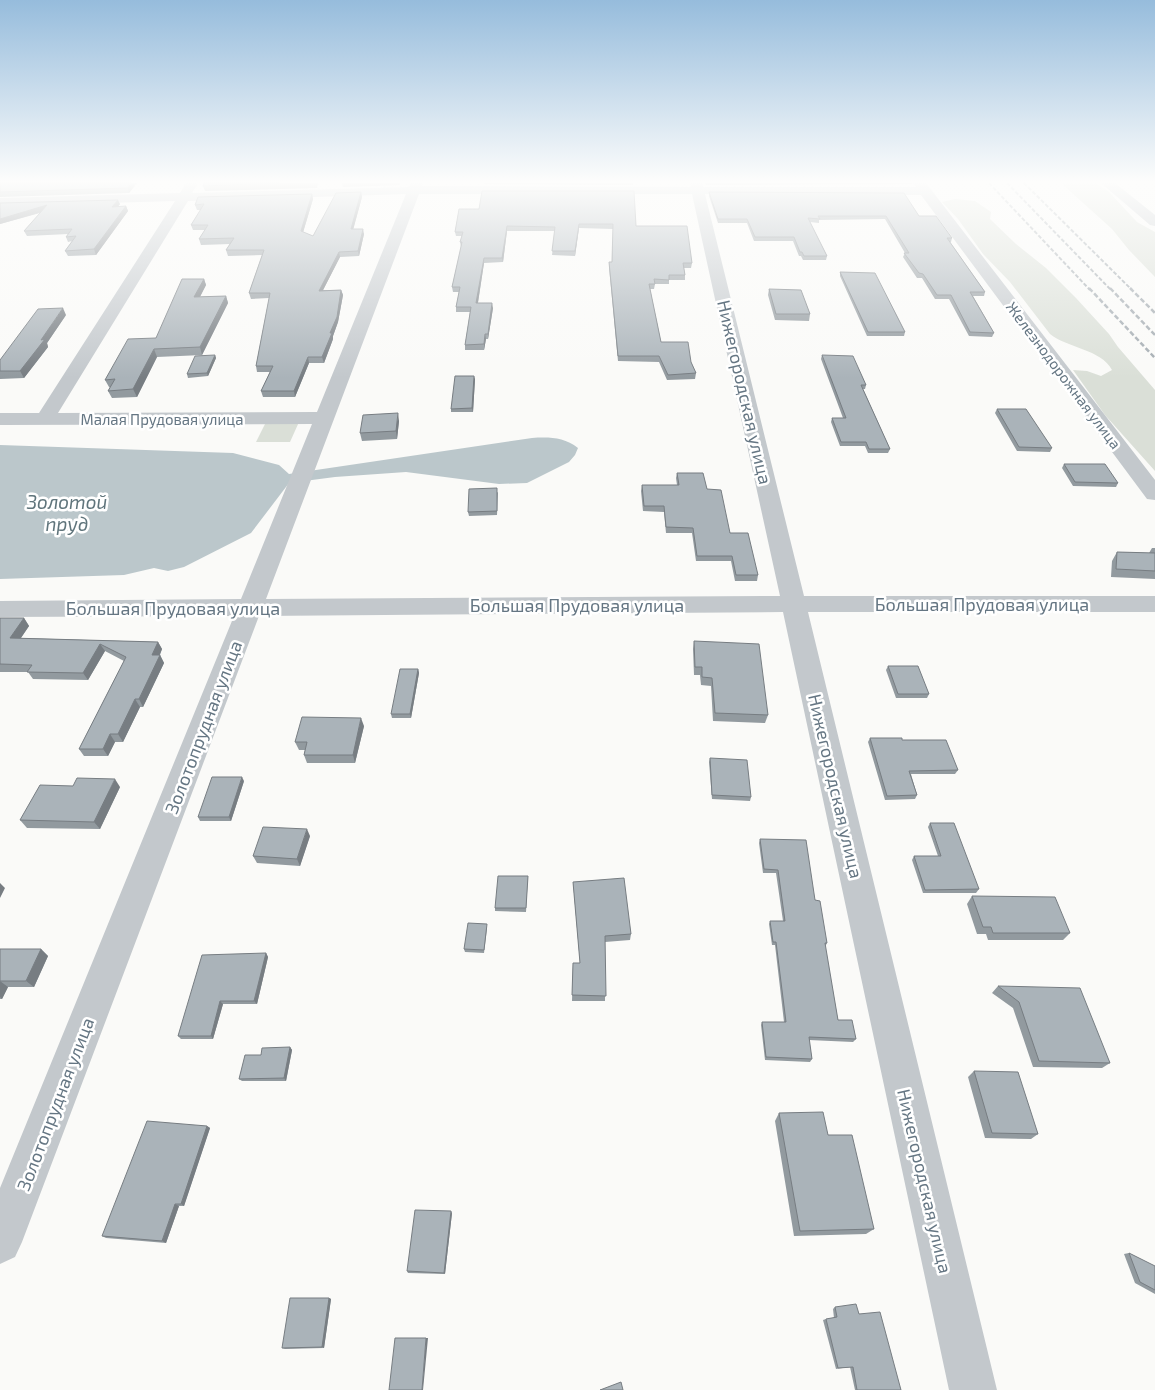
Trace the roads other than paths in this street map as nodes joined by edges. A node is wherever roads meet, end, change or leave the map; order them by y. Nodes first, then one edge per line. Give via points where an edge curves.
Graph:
1 (151, 248) edge
2 (391, 248) edge
3 (711, 248) edge
4 (968, 248) edge
5 (324, 418) junction
6 (0, 419) edge
7 (44, 419) junction
8 (1155, 494) edge
9 (794, 604) junction
10 (1155, 604) edge
11 (250, 608) junction
12 (0, 609) edge
13 (0, 1242) edge
14 (973, 1390) edge

1 - 7 street
2 - 5 street, Золотопрудная улица
3 - 9 street, Нижегородская улица
4 - 8 street, Железнодорожная улица
5 - 7 street, Малая Прудовая улица
5 - 11 street, Золотопрудная улица
6 - 7 street, Малая Прудовая улица
9 - 10 street, Большая Прудовая улица
9 - 11 street, Большая Прудовая улица
9 - 14 street, Нижегородская улица
11 - 12 street, Большая Прудовая улица
11 - 13 street, Золотопрудная улица

